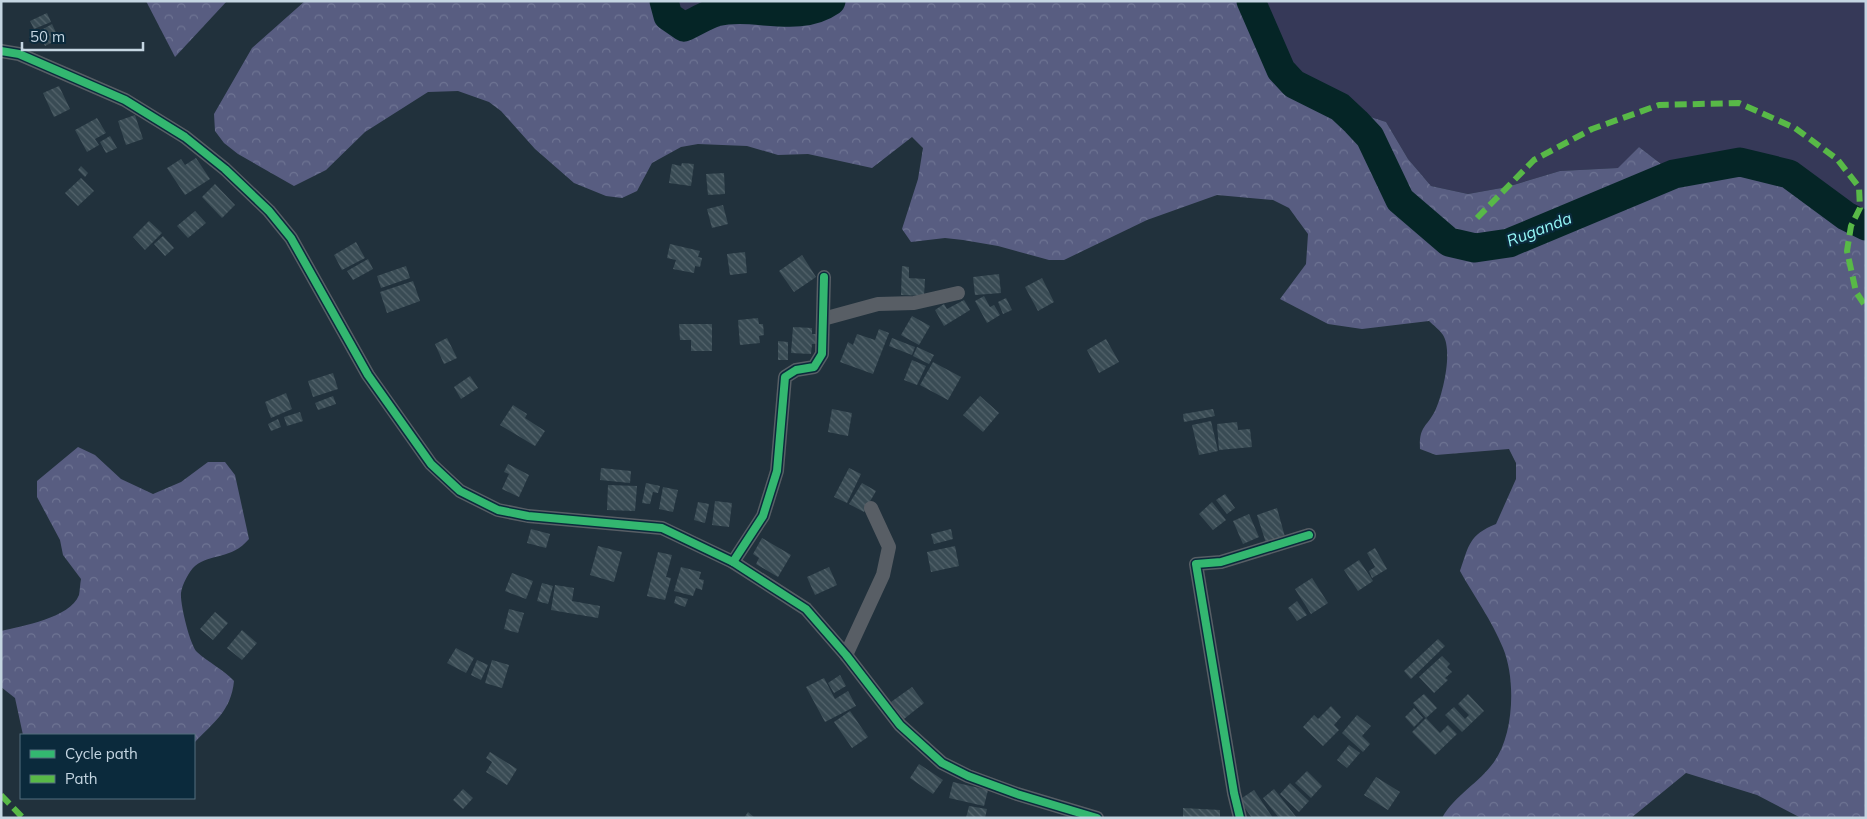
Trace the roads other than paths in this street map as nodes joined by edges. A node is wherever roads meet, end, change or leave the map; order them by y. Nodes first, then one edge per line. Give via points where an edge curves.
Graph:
1 (1, 51) edge
2 (824, 277) dead end
3 (958, 293) dead end
4 (823, 319) junction
5 (871, 508) dead end
6 (1309, 535) dead end
7 (732, 562) junction
8 (846, 655) junction
9 (1097, 818) edge
10 (1240, 818) edge

1 - 7 street via 19,54 124,100 185,137 225,169 291,238 368,375 431,464 460,491 498,510 528,516 662,528
2 - 4 street
3 - 4 street via 914,303 878,304
4 - 7 street via 822,354 814,367 796,370 784,377 777,472 763,516
5 - 8 street via 889,547 882,575
6 - 10 street via 1221,562 1196,564
7 - 8 street via 806,609
8 - 9 street via 900,725 942,763 1017,794

